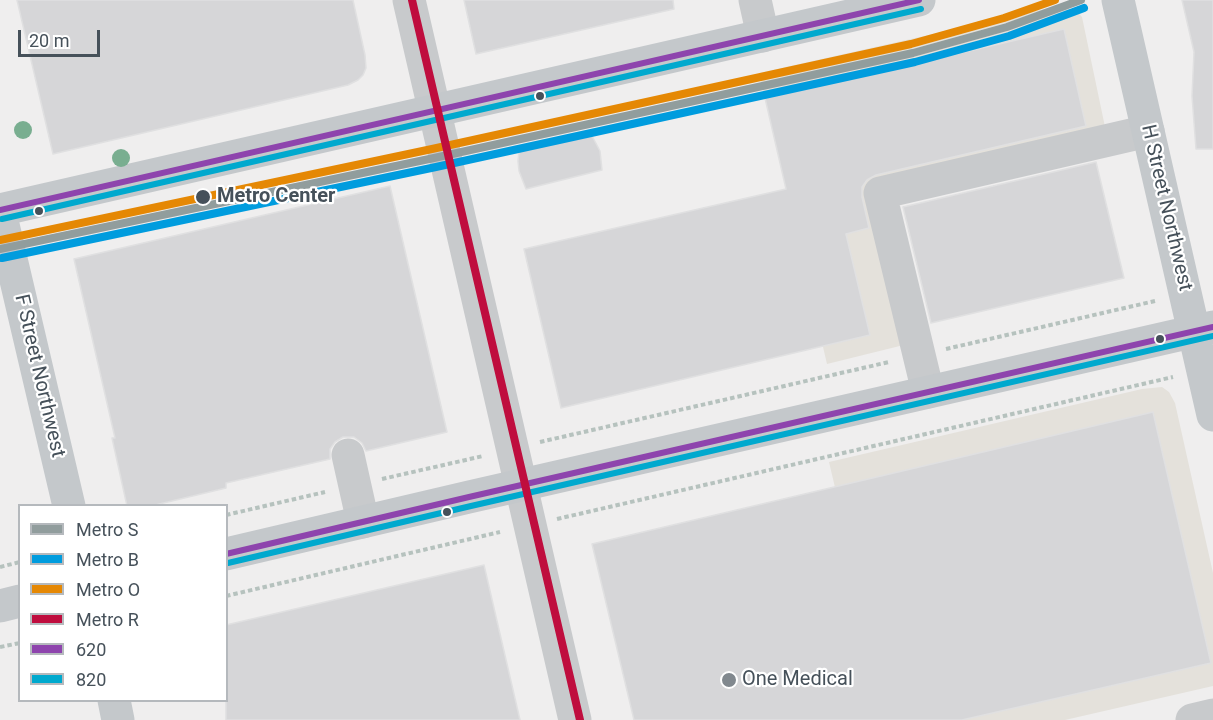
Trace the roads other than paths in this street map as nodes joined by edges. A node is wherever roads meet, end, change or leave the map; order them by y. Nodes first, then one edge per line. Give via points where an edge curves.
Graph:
1 (409, 0) edge
2 (755, 0) edge
3 (919, 0) edge
4 (1118, 0) edge
5 (763, 36) junction
6 (434, 111) junction
7 (1148, 131) junction
8 (0, 211) edge
9 (1204, 329) edge
10 (928, 392) junction
11 (1213, 415) edge
12 (348, 455) dead end
13 (521, 485) junction
14 (69, 504) edge
15 (363, 522) junction
16 (228, 554) edge
17 (18, 602) edge
18 (0, 606) edge
19 (114, 702) edge
20 (1213, 716) edge
21 (118, 720) edge
22 (574, 720) edge
23 (1192, 720) edge

1 - 6 street
2 - 5 street
3 - 5 main road
4 - 7 main road, H Street Northwest
5 - 6 main road
6 - 8 main road
6 - 13 street
7 - 9 main road, H Street Northwest
7 - 10 street via 880,193
8 - 14 main road, F Street Northwest
9 - 10 main road
9 - 11 main road, H Street Northwest
10 - 13 main road
12 - 15 street
13 - 15 main road
13 - 22 street
15 - 16 main road
17 - 18 main road
19 - 21 main road
20 - 23 street

